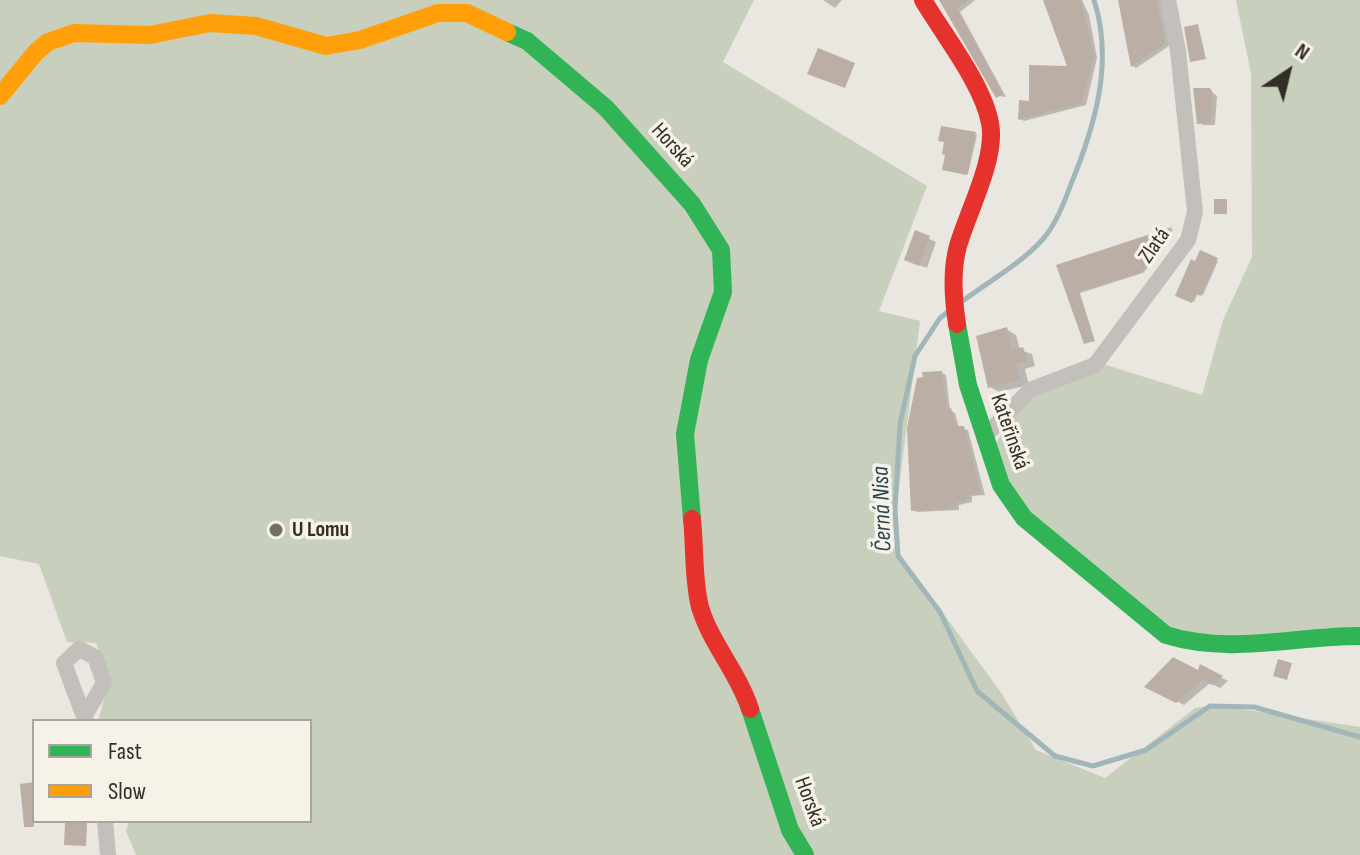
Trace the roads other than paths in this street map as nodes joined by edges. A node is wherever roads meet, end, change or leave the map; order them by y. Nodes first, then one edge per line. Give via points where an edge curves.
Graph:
1 (923, 0) edge
2 (1168, 0) edge
3 (0, 96) edge
4 (985, 436) junction
5 (1360, 636) edge
6 (105, 823) edge
7 (108, 855) edge
8 (805, 855) edge

1 - 4 street, Kateřinská via 982,99 992,142 957,249 952,294 958,340
2 - 4 street, Zlatá via 1195,212 1188,240 1095,365 1030,390
3 - 8 street, Horská via 36,52 74,33 150,35 210,23 256,26 326,46 438,13 467,13 527,41 606,108 692,204 721,250 723,292 699,360 685,434 700,606 742,684 790,830
4 - 5 street, Kateřinská via 1001,485 1024,518 1166,635 1192,646 1229,649 1329,635
6 - 7 street

